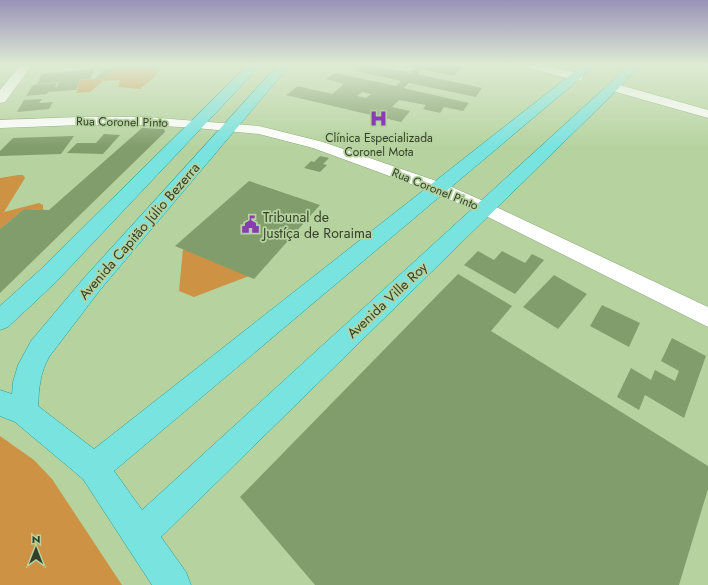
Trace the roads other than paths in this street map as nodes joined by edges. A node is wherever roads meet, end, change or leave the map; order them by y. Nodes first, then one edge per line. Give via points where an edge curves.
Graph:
1 (228, 92) edge
2 (260, 92) edge
3 (557, 92) edge
4 (607, 92) edge
5 (632, 92) edge
6 (708, 114) edge
7 (0, 124) edge
8 (197, 124) junction
9 (230, 127) junction
10 (439, 188) junction
11 (484, 208) junction
12 (708, 318) edge
13 (0, 320) edge
14 (12, 408) edge
15 (94, 468) junction
16 (140, 534) junction
17 (173, 585) edge

1 - 8 main road, Avenida Capitão Júlio Bezerra
2 - 9 main road, Avenida Capitão Júlio Bezerra
3 - 10 main road
4 - 11 main road, Avenida Ville Roy
5 - 6 street
7 - 8 street, Rua Coronel Pinto via 80,120
8 - 9 street, Rua Coronel Pinto
8 - 13 main road, Avenida Capitão Júlio Bezerra via 48,276
9 - 10 street, Rua Coronel Pinto via 259,130 318,145
9 - 14 main road, Avenida Capitão Júlio Bezerra via 92,284 40,349
10 - 11 street, Rua Coronel Pinto
10 - 15 main road
11 - 12 street, Rua Coronel Pinto
11 - 16 main road, Avenida Ville Roy
14 - 15 main road
15 - 16 main road
16 - 17 main road

